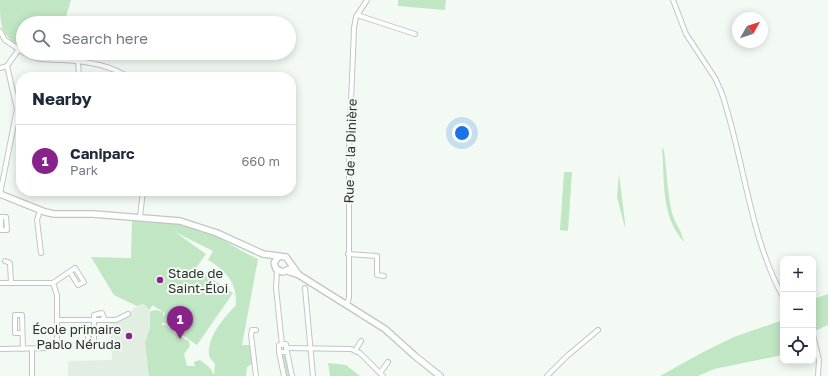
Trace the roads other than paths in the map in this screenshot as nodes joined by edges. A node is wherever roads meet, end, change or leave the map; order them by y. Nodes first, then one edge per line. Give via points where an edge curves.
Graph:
1 (367, 0) edge
2 (673, 0) edge
3 (357, 15) junction
4 (0, 31) edge
5 (415, 34) dead end
6 (16, 47) edge
7 (16, 53) edge
8 (50, 60) edge
9 (78, 62) junction
10 (7, 66) junction
11 (0, 68) edge
12 (79, 72) edge
13 (118, 72) edge
14 (16, 105) edge
15 (16, 114) edge
16 (0, 194) edge
17 (143, 196) edge
18 (40, 210) junction
19 (140, 217) junction
20 (41, 253) dead end
21 (263, 254) junction
22 (348, 254) junction
23 (278, 257) junction
24 (5, 261) dead end
25 (274, 263) junction
26 (290, 265) junction
27 (277, 270) junction
28 (285, 271) junction
29 (70, 272) junction
30 (299, 275) junction
31 (384, 276) dead end
32 (0, 282) edge
33 (53, 282) junction
34 (10, 283) junction
35 (276, 283) junction
36 (305, 288) dead end
37 (781, 292) edge
38 (347, 304) junction
39 (128, 314) dead end
40 (57, 320) junction
41 (94, 320) junction
42 (105, 320) junction
43 (256, 330) dead end
44 (598, 330) dead end
45 (93, 331) dead end
46 (22, 333) dead end
47 (362, 341) dead end
48 (282, 345) junction
49 (311, 348) junction
50 (816, 348) edge
51 (0, 349) edge
52 (22, 349) junction
53 (32, 349) junction
54 (286, 350) junction
55 (355, 351) junction
56 (280, 352) junction
57 (388, 362) dead end
58 (381, 374) edge
59 (32, 376) edge
60 (256, 376) edge
61 (284, 376) edge
62 (292, 376) edge
63 (313, 376) edge
64 (440, 376) edge
65 (547, 376) edge
66 (818, 376) edge

1 - 3 street, Rue de la Dinière
2 - 37 street via 686,34 721,91 764,252
3 - 5 street
3 - 22 street, Rue de la Dinière via 354,28 349,152
4 - 6 street via 5,40
7 - 10 street
8 - 9 street
9 - 12 street
9 - 13 street via 107,67
10 - 11 street
10 - 14 street
15 - 16 street
16 - 18 main road
17 - 19 street
18 - 19 main road via 59,214
18 - 20 street via 37,220
19 - 21 main road via 189,223
21 - 23 main road
21 - 25 main road
22 - 31 street via 376,256 377,275
22 - 38 street, Rue de la Dinière
23 - 25 main road
23 - 26 main road via 286,257
24 - 34 street via 10,263
25 - 27 main road
26 - 28 main road
26 - 30 main road
27 - 28 main road
27 - 35 street
28 - 30 main road
28 - 35 street
29 - 29 street via 78,285 84,282 76,268
29 - 33 street
30 - 38 main road
32 - 34 street
33 - 34 street
33 - 40 street via 57,295
35 - 48 street
36 - 49 street
38 - 64 main road via 385,329
39 - 42 street via 118,319
40 - 41 street
40 - 53 street via 57,346
41 - 42 street
41 - 42 street via 94,314 102,313
41 - 45 street
43 - 60 street via 252,330 251,335
44 - 65 street
46 - 52 street
47 - 55 street
48 - 54 street via 286,344
48 - 56 street via 279,345
49 - 54 street
49 - 55 street via 343,348
49 - 63 street
50 - 66 street via 819,362
51 - 52 street
52 - 53 street
53 - 59 street
54 - 56 street
54 - 62 street
55 - 58 street
56 - 61 street
57 - 58 street

